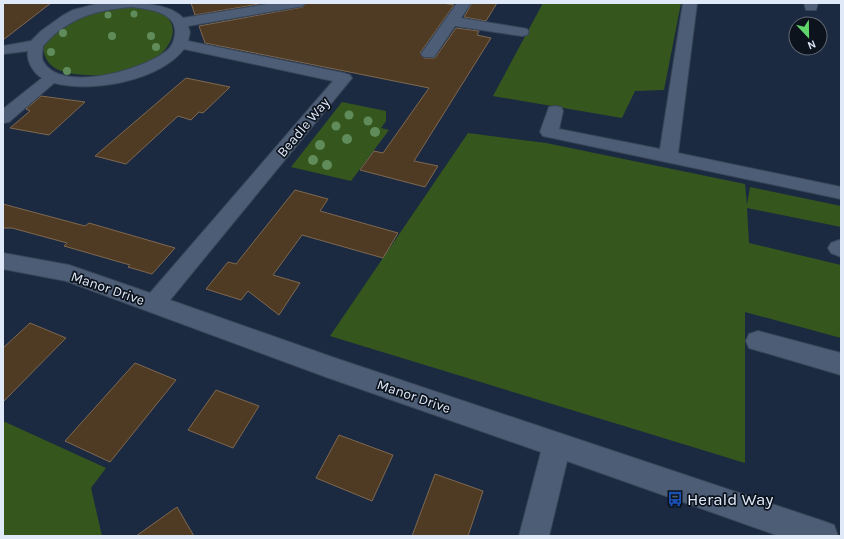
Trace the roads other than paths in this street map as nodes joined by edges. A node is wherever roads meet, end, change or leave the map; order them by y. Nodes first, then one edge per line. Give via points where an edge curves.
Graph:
1 (298, 3) edge
2 (464, 3) edge
3 (690, 3) edge
4 (109, 4) edge
5 (452, 21) junction
6 (180, 23) junction
7 (522, 32) dead end
8 (180, 44) junction
9 (36, 45) junction
10 (3, 50) edge
11 (429, 54) dead end
12 (51, 78) junction
13 (555, 111) dead end
14 (3, 118) edge
15 (668, 156) junction
16 (841, 193) edge
17 (3, 261) edge
18 (154, 304) junction
19 (758, 341) dead end
20 (841, 364) edge
21 (557, 445) junction
22 (534, 536) edge
23 (823, 536) edge

1 - 6 street
2 - 5 street
3 - 15 street
4 - 6 street via 153,5 167,10
4 - 9 street via 64,19 44,34
5 - 7 street
5 - 11 street
6 - 8 street via 184,32
8 - 12 street via 171,55 155,66 112,79 69,82
8 - 18 street, Beadle Way via 344,78
9 - 10 street
9 - 12 street via 35,60
12 - 14 street
13 - 15 street via 549,132
15 - 16 street
17 - 18 street, Manor Drive via 69,273
18 - 21 street, Manor Drive
19 - 20 street
21 - 22 street
21 - 23 street, Manor Drive

